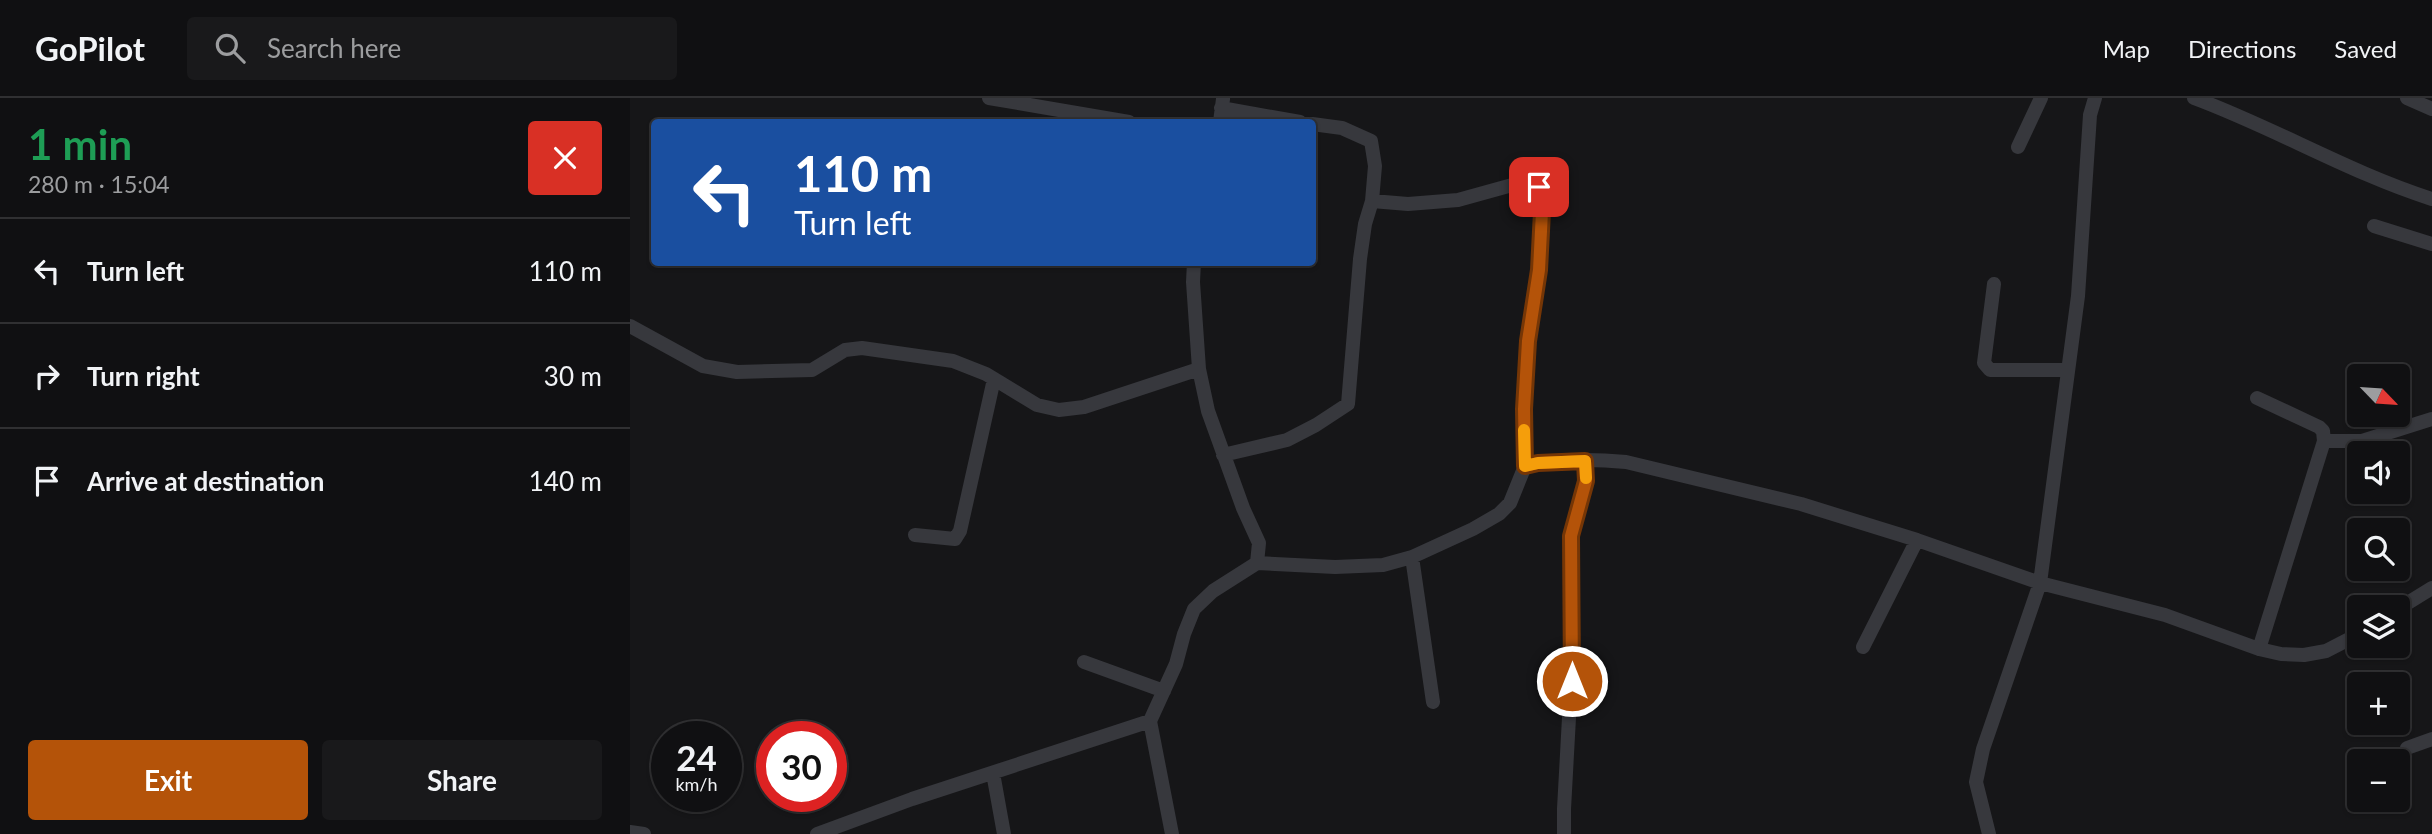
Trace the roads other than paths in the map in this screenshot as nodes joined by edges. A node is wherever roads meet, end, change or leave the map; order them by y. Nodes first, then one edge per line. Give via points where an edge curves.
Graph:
1 (989, 98) edge
2 (2040, 98) edge
3 (2095, 98) edge
4 (2194, 98) edge
5 (2407, 98) edge
6 (1221, 109) edge
7 (2432, 109) edge
8 (1112, 119) edge
9 (1282, 119) edge
10 (1316, 125) edge
11 (2018, 147) dead end
12 (2432, 199) edge
13 (1372, 201) junction
14 (2374, 226) dead end
15 (2432, 244) edge
16 (1194, 266) edge
17 (1994, 284) dead end
18 (630, 326) edge
19 (1199, 369) junction
20 (2068, 370) junction
21 (995, 379) junction
22 (2256, 398) dead end
23 (2432, 419) edge
24 (2324, 441) junction
25 (1223, 455) junction
26 (1585, 461) junction
27 (1525, 466) junction
28 (915, 535) dead end
29 (1917, 540) junction
30 (1412, 557) junction
31 (1257, 564) junction
32 (2040, 583) junction
33 (2432, 588) edge
34 (2410, 602) edge
35 (2347, 640) edge
36 (1863, 647) dead end
37 (2259, 649) junction
38 (1084, 662) dead end
39 (1164, 691) junction
40 (1433, 702) dead end
41 (1150, 721) junction
42 (2432, 740) edge
43 (2407, 748) dead end
44 (993, 773) junction
45 (630, 832) edge
46 (644, 834) edge
47 (817, 834) edge
48 (1004, 834) edge
49 (1172, 834) edge
50 (1564, 834) edge
51 (1989, 834) edge

1 - 8 street
2 - 11 street
3 - 20 street
4 - 12 street via 2394,187
5 - 7 street
6 - 9 street
10 - 13 street via 1342,128 1371,141 1375,166
13 - 25 street via 1360,259 1348,404 1287,440
13 - 27 street via 1458,200 1523,182 1543,192 1539,270 1528,341
14 - 15 street
16 - 19 street
17 - 20 street via 1984,363 1990,370
18 - 21 street via 703,366 737,372 812,370 845,350 862,348 953,361
19 - 21 street via 1084,407 1059,410 1037,405
19 - 25 street
20 - 32 street
21 - 28 street via 960,531 955,538
22 - 24 street via 2319,428
23 - 24 street via 2362,441
24 - 37 street
25 - 31 street via 1259,543
26 - 27 street
26 - 29 street via 1626,462 1801,503
26 - 50 street via 1586,481 1571,536 1572,681
27 - 30 street via 1510,503 1499,514
29 - 32 street
29 - 36 street
30 - 31 street via 1371,566
30 - 40 street
31 - 39 street via 1194,609
32 - 37 street via 2165,615
32 - 51 street via 1976,782
33 - 34 street
35 - 37 street via 2304,655
38 - 39 street
39 - 41 street
41 - 44 street
41 - 49 street
42 - 43 street
44 - 47 street
44 - 48 street
45 - 46 street

